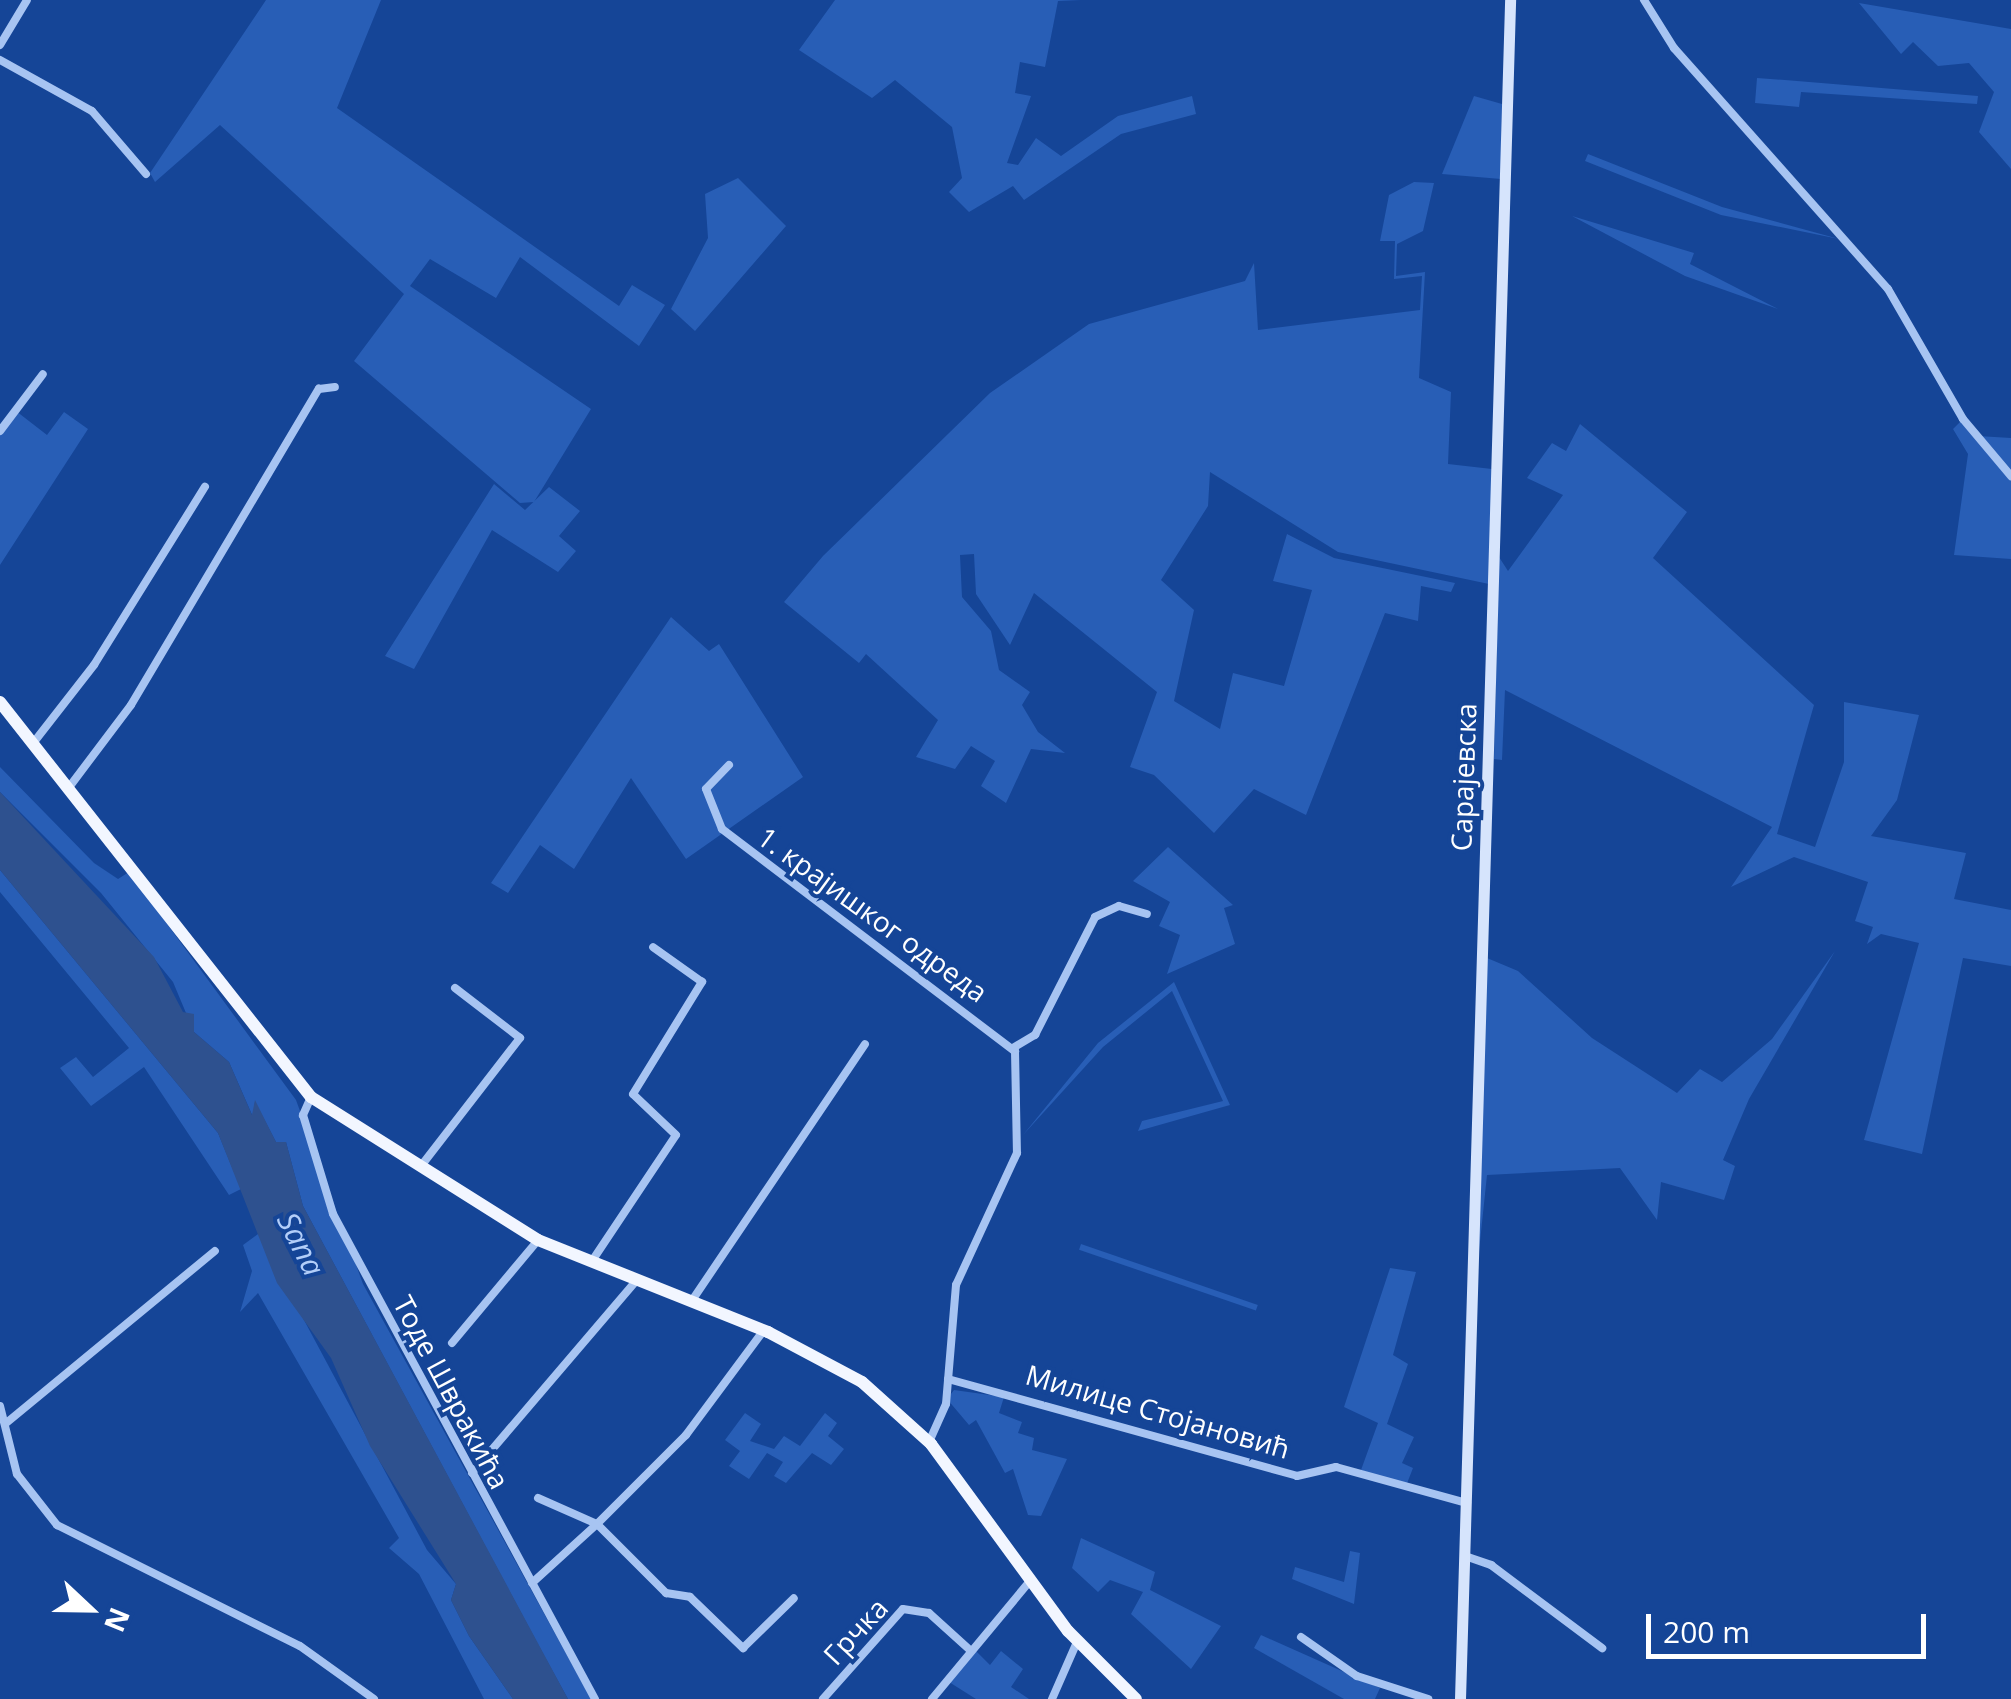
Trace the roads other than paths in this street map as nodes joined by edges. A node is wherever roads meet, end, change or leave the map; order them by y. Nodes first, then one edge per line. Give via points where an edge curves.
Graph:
1 (28, 0) edge
2 (1510, 0) edge
3 (1644, 0) edge
4 (0, 45) edge
5 (0, 60) edge
6 (146, 174) dead end
7 (44, 374) dead end
8 (335, 387) dead end
9 (0, 431) edge
10 (2011, 476) edge
11 (206, 487) dead end
12 (0, 702) edge
13 (34, 742) junction
14 (729, 764) dead end
15 (70, 786) junction
16 (1147, 914) dead end
17 (653, 947) dead end
18 (455, 988) dead end
19 (865, 1044) dead end
20 (1013, 1048) junction
21 (311, 1097) junction
22 (419, 1169) junction
23 (538, 1240) junction
24 (215, 1251) dead end
25 (590, 1264) junction
26 (634, 1282) junction
27 (691, 1302) junction
28 (764, 1330) junction
29 (452, 1343) dead end
30 (948, 1379) junction
31 (0, 1406) edge
32 (5, 1424) junction
33 (930, 1442) junction
34 (10, 1451) junction
35 (0, 1455) edge
36 (472, 1473) junction
37 (538, 1498) dead end
38 (1468, 1503) junction
39 (596, 1524) junction
40 (1465, 1556) junction
41 (1030, 1582) junction
42 (532, 1583) junction
43 (794, 1598) dead end
44 (1301, 1637) dead end
45 (1076, 1642) junction
46 (1602, 1648) dead end
47 (970, 1650) junction
48 (374, 1699) edge
49 (596, 1699) edge
50 (823, 1699) edge
51 (932, 1699) edge
52 (1052, 1699) edge
53 (1136, 1699) edge
54 (1428, 1699) edge
55 (1460, 1699) edge

1 - 4 street
2 - 38 main road, Сарајевска
3 - 10 street via 1888,289 1963,419
5 - 6 street via 92,112
7 - 9 street
8 - 15 street via 319,389 146,681
11 - 13 street via 94,665
12 - 13 main road
13 - 15 main road
14 - 20 street, 1. крајишког одреда via 706,790 722,830
15 - 21 main road
16 - 20 street via 1119,906 1094,917 1035,1035
17 - 25 street via 702,982 633,1094 676,1135
18 - 22 street via 520,1038
19 - 27 street
20 - 30 street via 1020,1142 956,1285
21 - 22 main road
21 - 36 street, Тоде Швракића via 303,1115 328,1204
22 - 23 main road
23 - 25 main road
23 - 29 street
24 - 32 street
25 - 26 main road
26 - 27 main road
26 - 36 street
27 - 28 main road
28 - 33 main road via 862,1382
28 - 39 street via 686,1436
30 - 33 street
30 - 38 street, Милице Стојановић via 1298,1476 1336,1466
31 - 32 street
32 - 34 street
33 - 41 main road
34 - 35 street
34 - 48 street via 28,1495 72,1536 300,1646
36 - 42 street, Тоде Швракића
37 - 39 street
38 - 40 main road, Сарајевска
39 - 42 street
39 - 43 street via 666,1594 690,1596 743,1648
40 - 46 street via 1491,1564
40 - 55 main road, Сарајевска
41 - 45 main road
41 - 47 street
42 - 49 street, Тоде Швракића
44 - 54 street via 1357,1676
45 - 52 street
45 - 53 main road
47 - 50 street, Грчка via 929,1613 903,1609
47 - 51 street

